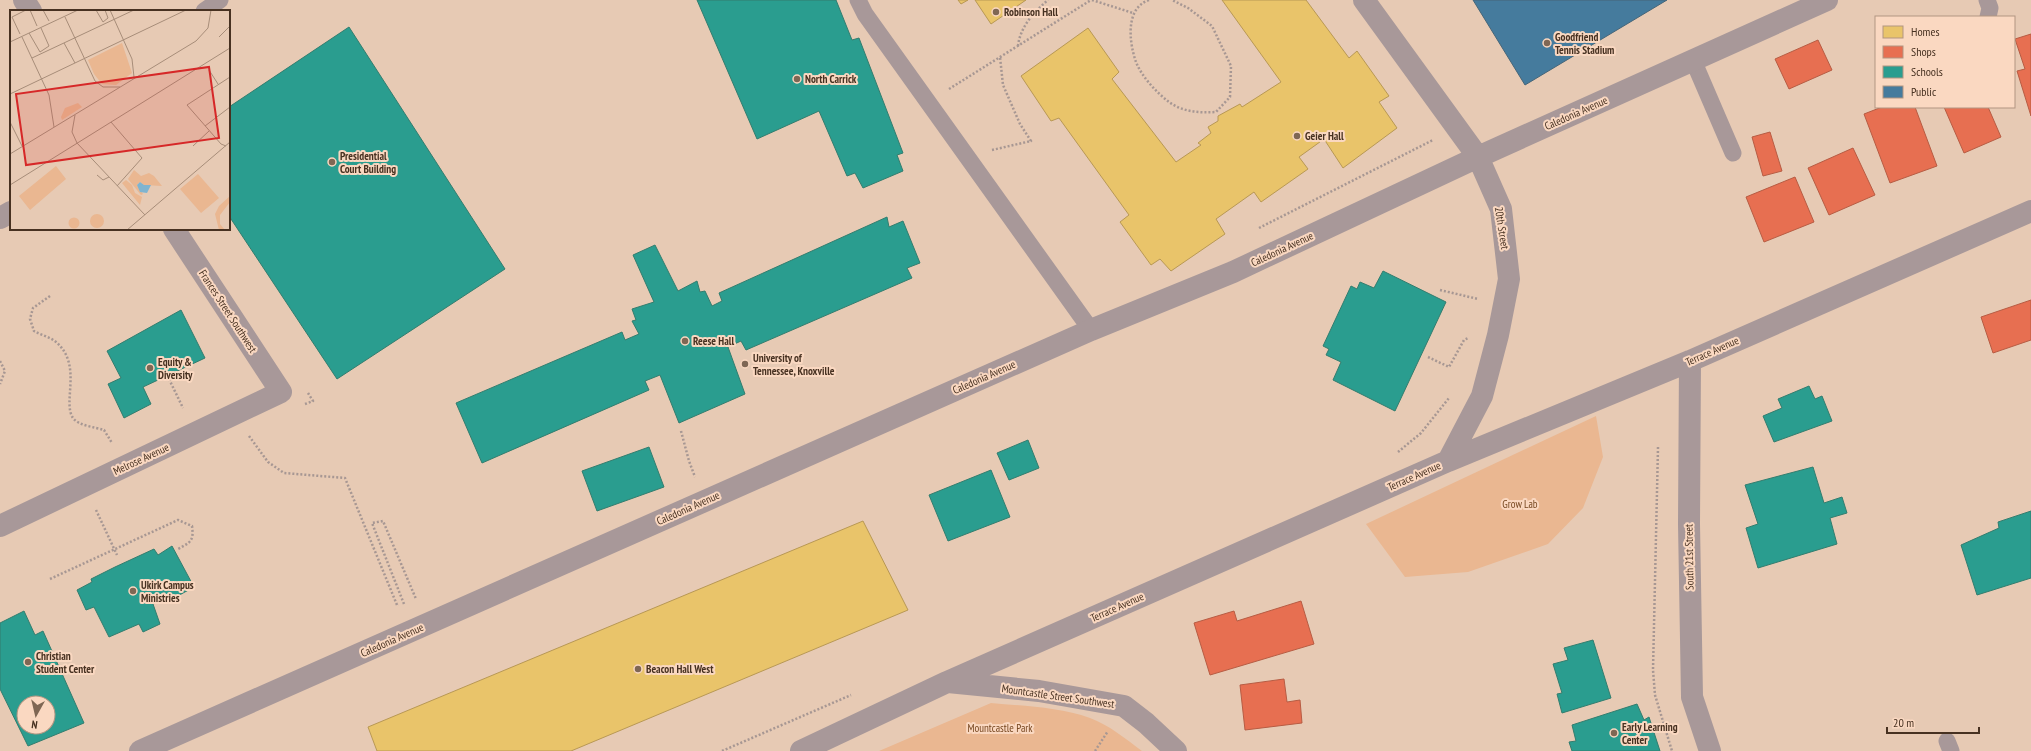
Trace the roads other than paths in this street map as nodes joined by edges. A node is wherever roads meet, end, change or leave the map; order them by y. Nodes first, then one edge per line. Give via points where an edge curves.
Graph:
1 (24, 0) edge
2 (220, 0) edge
3 (858, 0) edge
4 (1364, 0) edge
5 (1827, 0) edge
6 (1987, 0) edge
7 (30, 10) edge
8 (205, 10) edge
9 (1988, 16) edge
10 (1693, 60) junction
11 (1733, 153) dead end
12 (1478, 157) junction
13 (2031, 211) edge
14 (10, 213) edge
15 (0, 218) edge
16 (175, 230) edge
17 (1091, 330) junction
18 (1690, 361) junction
19 (281, 392) joint
20 (1448, 461) junction
21 (0, 526) edge
22 (947, 682) junction
23 (140, 751) edge
24 (801, 751) edge
25 (1176, 751) edge
26 (1710, 751) edge

1 - 7 street
2 - 8 lane
3 - 17 lane via 865,14
4 - 12 street, 20th Street
5 - 10 street, Caledonia Avenue
6 - 9 lane via 1990,8
10 - 11 lane
10 - 12 street, Caledonia Avenue
12 - 17 street, Caledonia Avenue via 1233,272
12 - 20 street, 20th Street via 1501,209 1509,279 1482,396
13 - 18 street, Terrace Avenue
14 - 15 street
16 - 19 street, Frances Street Southwest
17 - 23 street, Caledonia Avenue
18 - 20 street, Terrace Avenue
18 - 26 street, South 21st Street via 1692,697
19 - 21 street, Melrose Avenue
20 - 22 street, Terrace Avenue
22 - 24 street, Terrace Avenue
22 - 25 street, Mountcastle Street Southwest via 1039,691 1124,706

